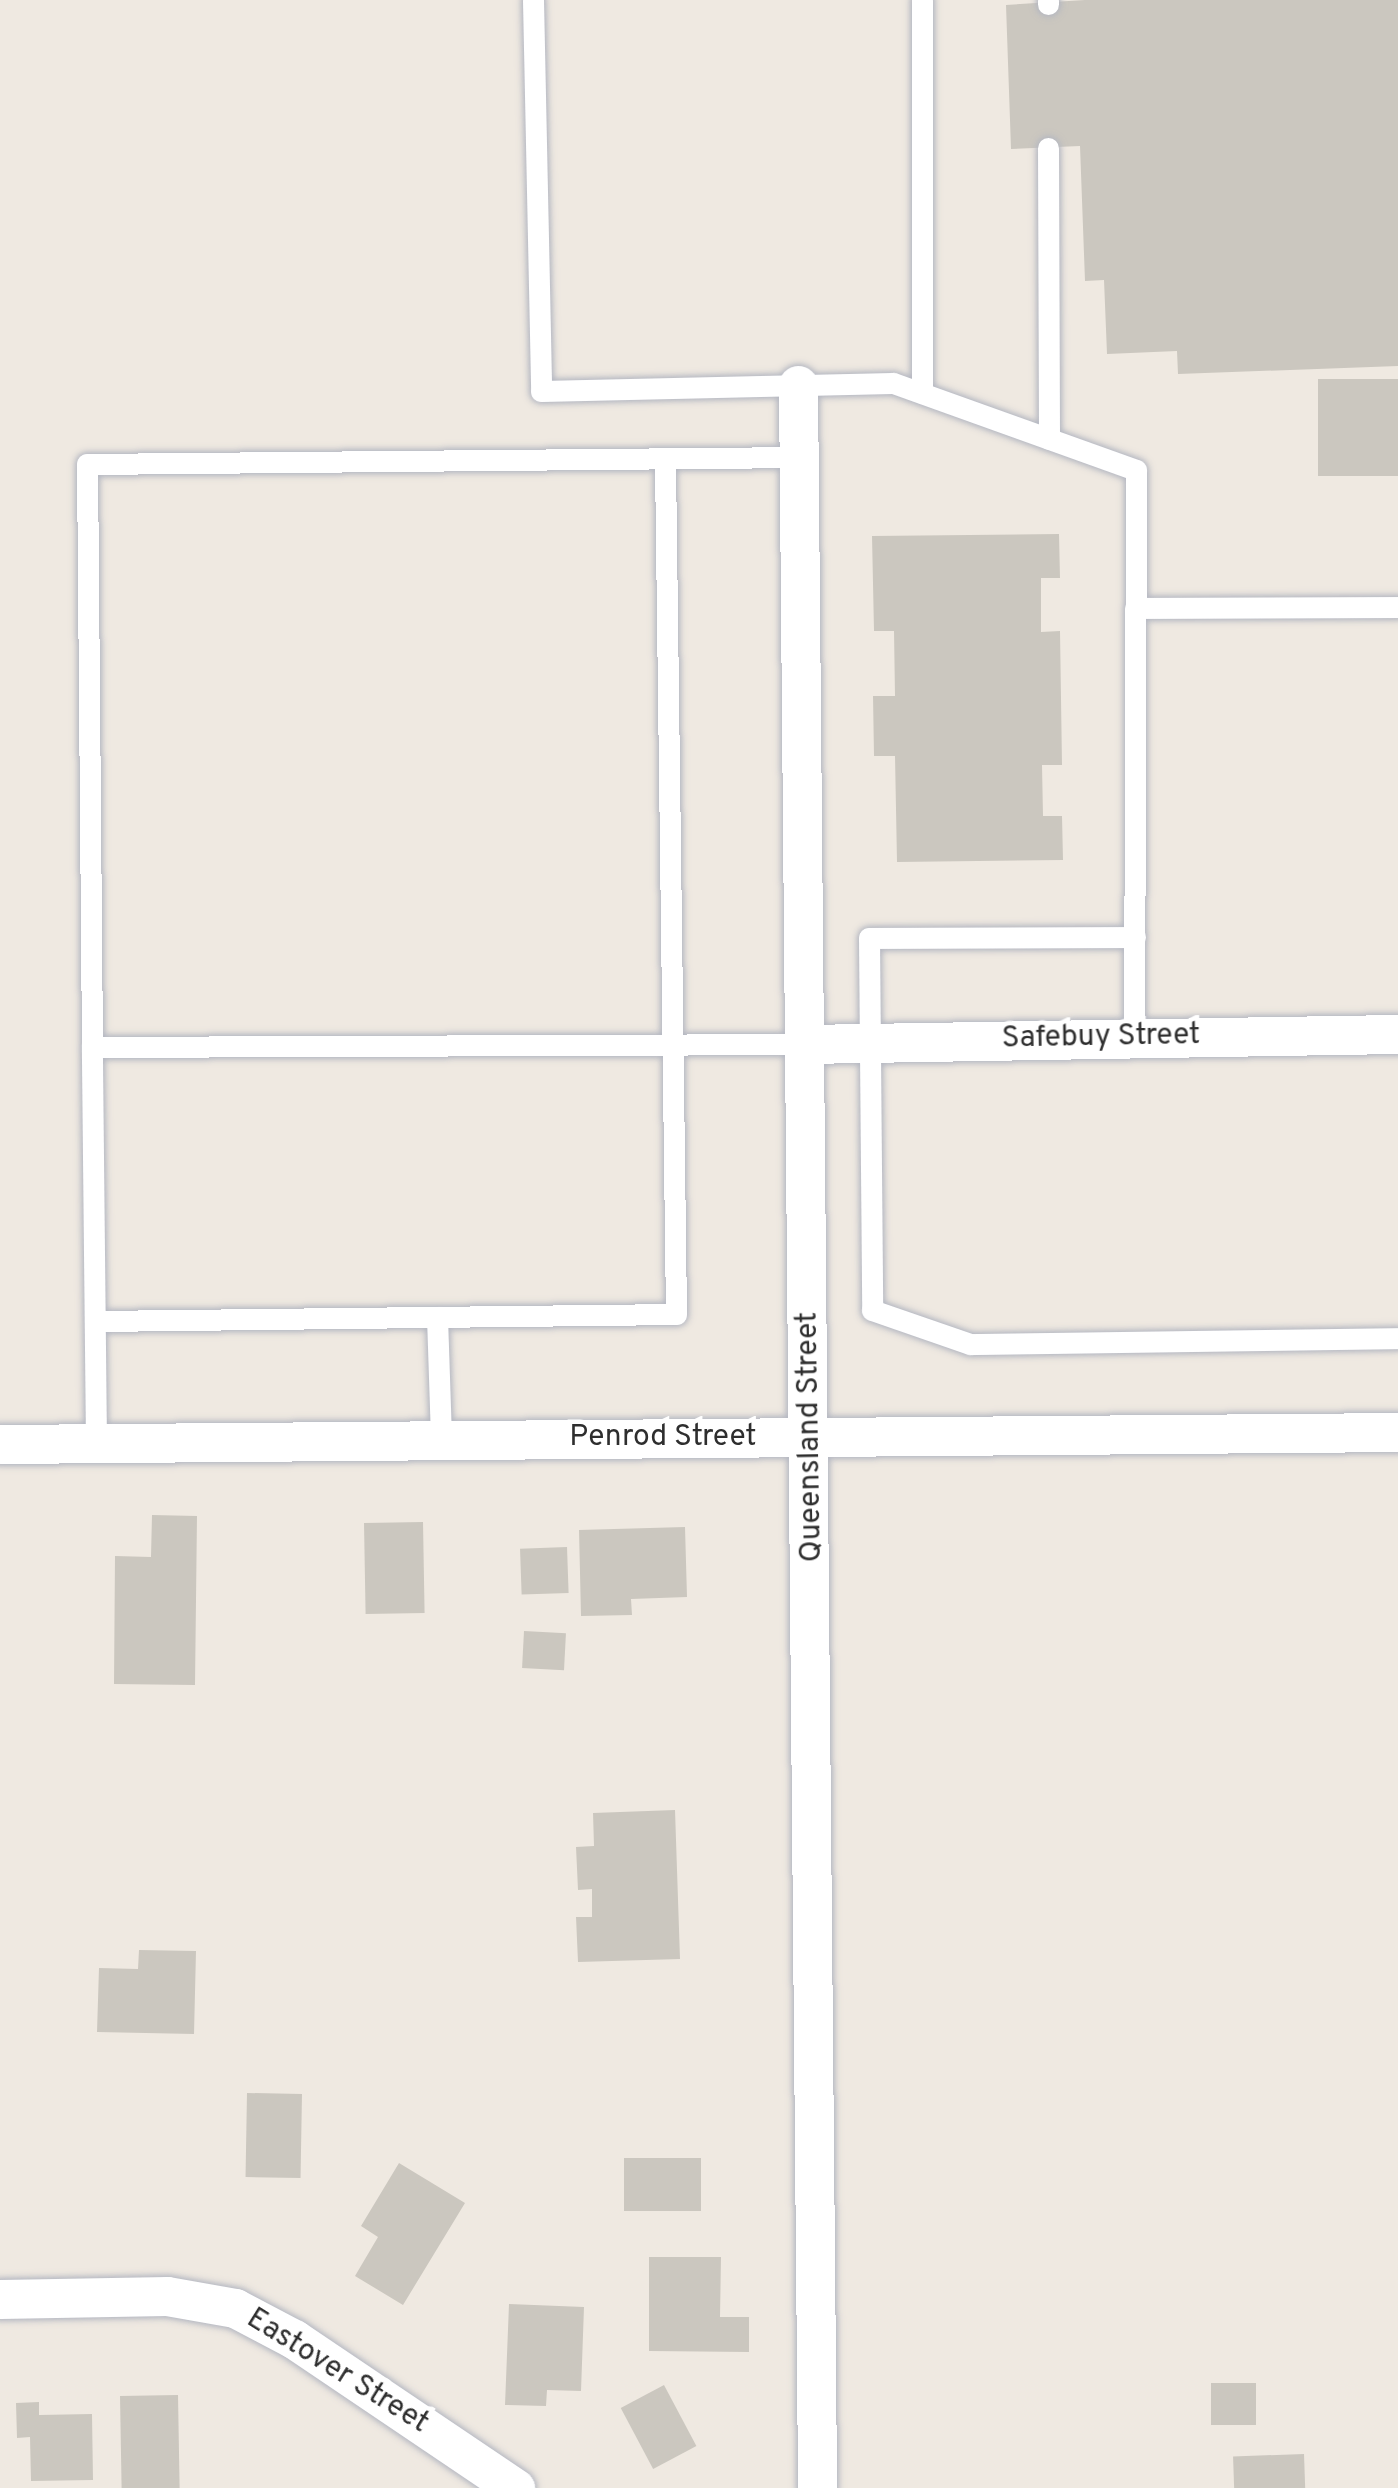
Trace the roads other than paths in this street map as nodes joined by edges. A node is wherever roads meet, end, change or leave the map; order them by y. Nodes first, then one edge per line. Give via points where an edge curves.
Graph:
1 (533, 0) edge
2 (922, 0) edge
3 (1048, 148) dead end
4 (798, 385) junction
5 (922, 393) junction
6 (1049, 439) junction
7 (799, 457) junction
8 (665, 461) junction
9 (1398, 607) edge
10 (1135, 608) junction
11 (1135, 937) junction
12 (1398, 1034) edge
13 (1134, 1037) junction
14 (871, 1043) junction
15 (671, 1044) junction
16 (805, 1044) junction
17 (92, 1047) junction
18 (437, 1317) junction
19 (96, 1321) junction
20 (1398, 1338) edge
21 (1398, 1432) edge
22 (812, 1436) junction
23 (441, 1439) junction
24 (96, 1443) junction
25 (0, 1444) edge
26 (0, 2299) edge
27 (515, 2488) edge
28 (817, 2488) edge

1 - 4 lane via 541,391
2 - 5 lane
3 - 6 lane
4 - 5 lane via 893,383
4 - 7 street, Queensland Street
5 - 6 lane
6 - 10 lane via 1136,470
7 - 8 lane
7 - 16 street, Queensland Street
8 - 15 lane
8 - 17 lane via 87,464
9 - 10 lane
10 - 11 lane
11 - 13 lane
11 - 14 lane via 869,938
12 - 13 street, Safebuy Street
13 - 14 street, Safebuy Street
14 - 16 street, Safebuy Street
14 - 20 lane via 872,1310 970,1344
15 - 16 lane
15 - 17 lane
15 - 18 lane via 676,1314
16 - 22 street, Queensland Street
17 - 19 lane
18 - 19 lane
18 - 23 lane
19 - 24 lane
21 - 22 street, Penrod Street
22 - 23 street, Penrod Street
22 - 28 street, Queensland Street
23 - 24 street, Penrod Street
24 - 25 street, Penrod Street
26 - 27 street, Eastover Street via 166,2296 235,2308

